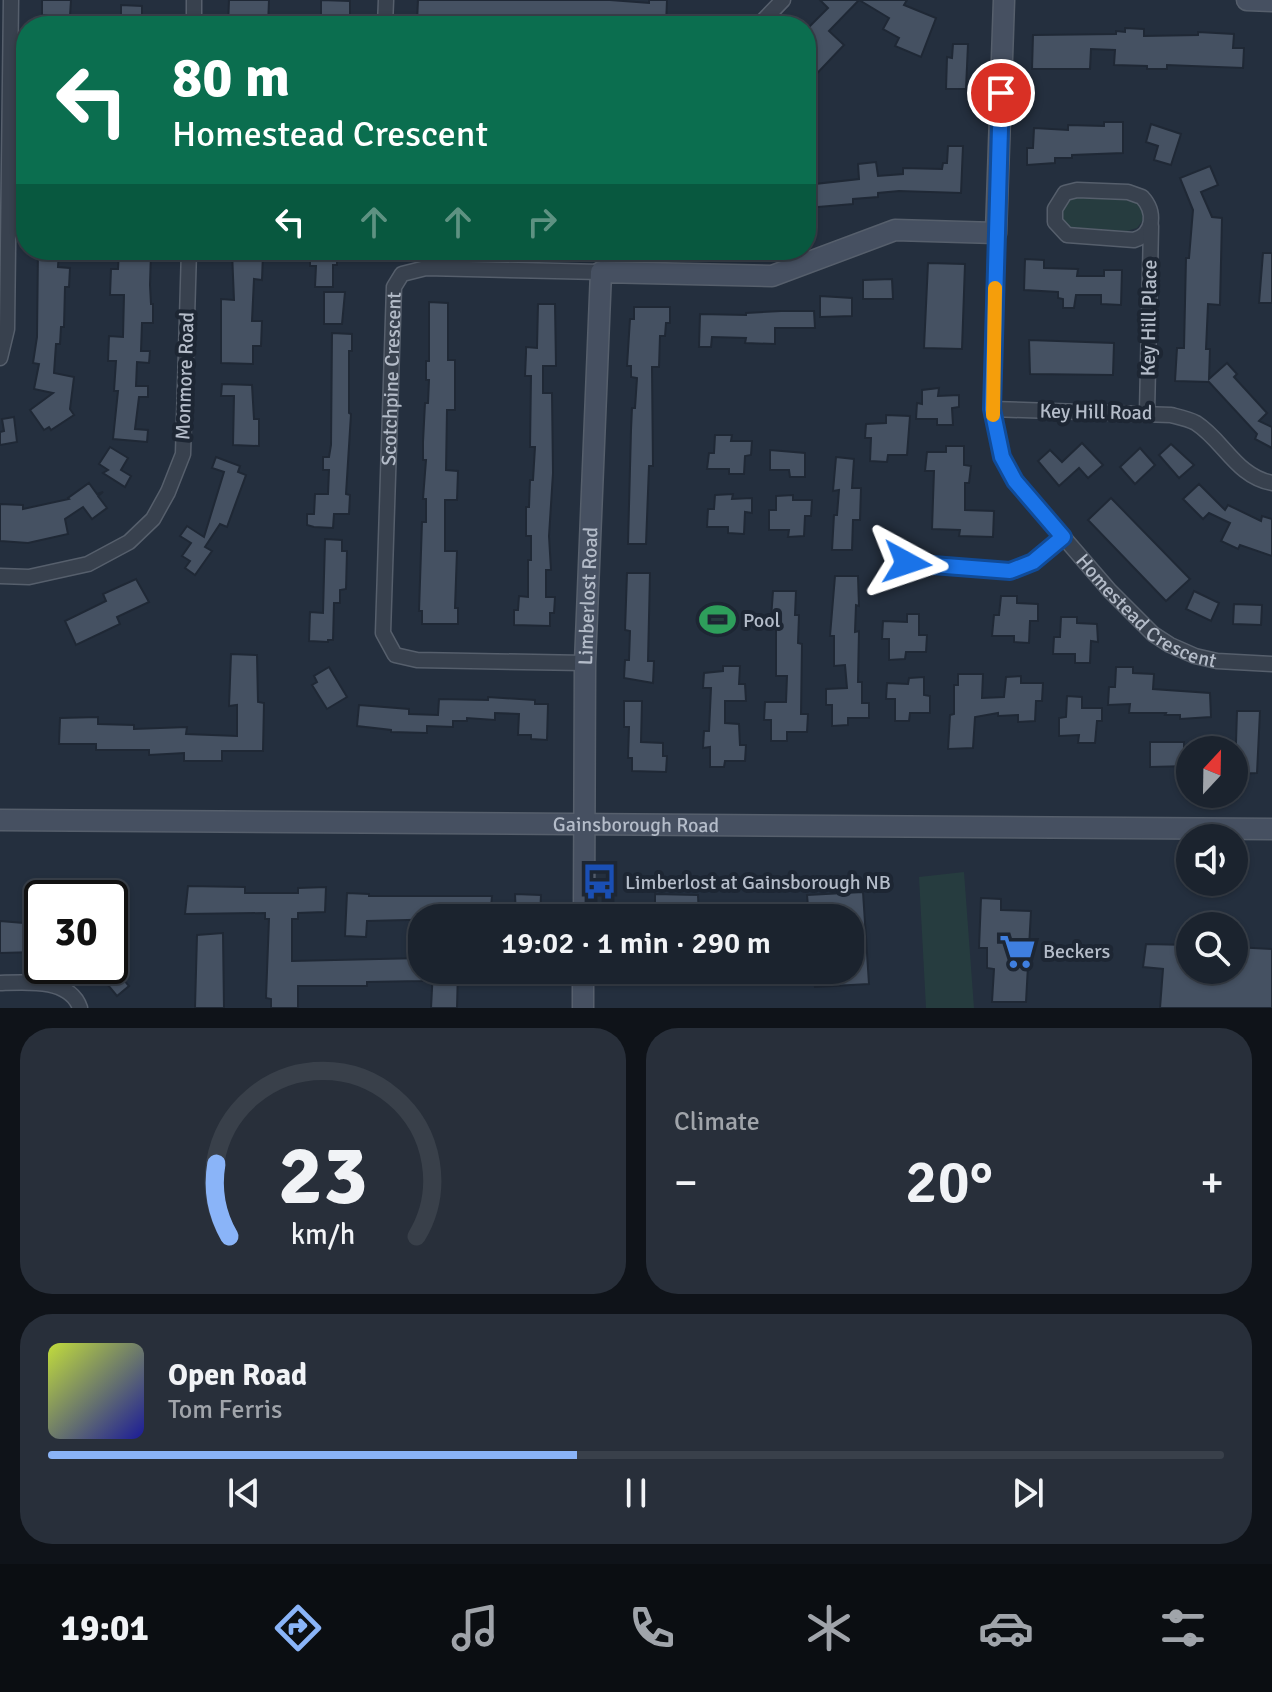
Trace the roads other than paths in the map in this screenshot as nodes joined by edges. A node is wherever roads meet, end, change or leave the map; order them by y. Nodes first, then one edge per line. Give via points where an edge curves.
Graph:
1 (11, 0) edge
2 (783, 0) edge
3 (1004, 0) edge
4 (1247, 0) edge
5 (1272, 1) edge
6 (768, 16) edge
7 (1151, 222) junction
8 (996, 233) junction
9 (189, 260) edge
10 (815, 260) edge
11 (816, 260) edge
12 (601, 272) junction
13 (0, 358) edge
14 (992, 409) junction
15 (1147, 413) junction
16 (1272, 483) edge
17 (1063, 537) junction
18 (907, 563) dead end
19 (0, 576) edge
20 (585, 663) junction
21 (1272, 664) edge
22 (0, 820) edge
23 (584, 826) junction
24 (1272, 829) edge
25 (584, 904) edge
26 (0, 983) edge
27 (583, 984) edge
28 (80, 1008) edge
29 (583, 1008) edge

1 - 13 street via 7,329
2 - 6 street
3 - 8 street, Homestead Crescent
4 - 5 street
7 - 7 street via 1146,201 1128,192 1070,191 1060,197 1054,216 1061,232 1075,237 1134,240 1145,235
7 - 15 street, Key Hill Place
8 - 11 street, Scotchpine Crescent via 895,230
8 - 14 street, Homestead Crescent
9 - 19 street, Monmore Road via 183,454 153,519 129,542 88,564 29,577
10 - 12 street, Scotchpine Crescent via 772,276
12 - 20 street, Limberlost Road
12 - 20 street, Scotchpine Crescent via 426,268 402,274 394,287 383,633 395,655 417,660
14 - 15 street, Key Hill Road
14 - 17 street, Homestead Crescent via 1002,457 1015,481
15 - 16 street, Key Hill Road via 1198,424 1243,470
17 - 18 street via 1033,562 1010,571
17 - 21 street, Homestead Crescent via 1121,602 1170,645 1217,661
20 - 23 street, Limberlost Road
22 - 23 street, Gainsborough Road
23 - 24 street, Gainsborough Road
23 - 25 street, Limberlost Road
26 - 28 street via 51,983 77,1000
27 - 29 street

